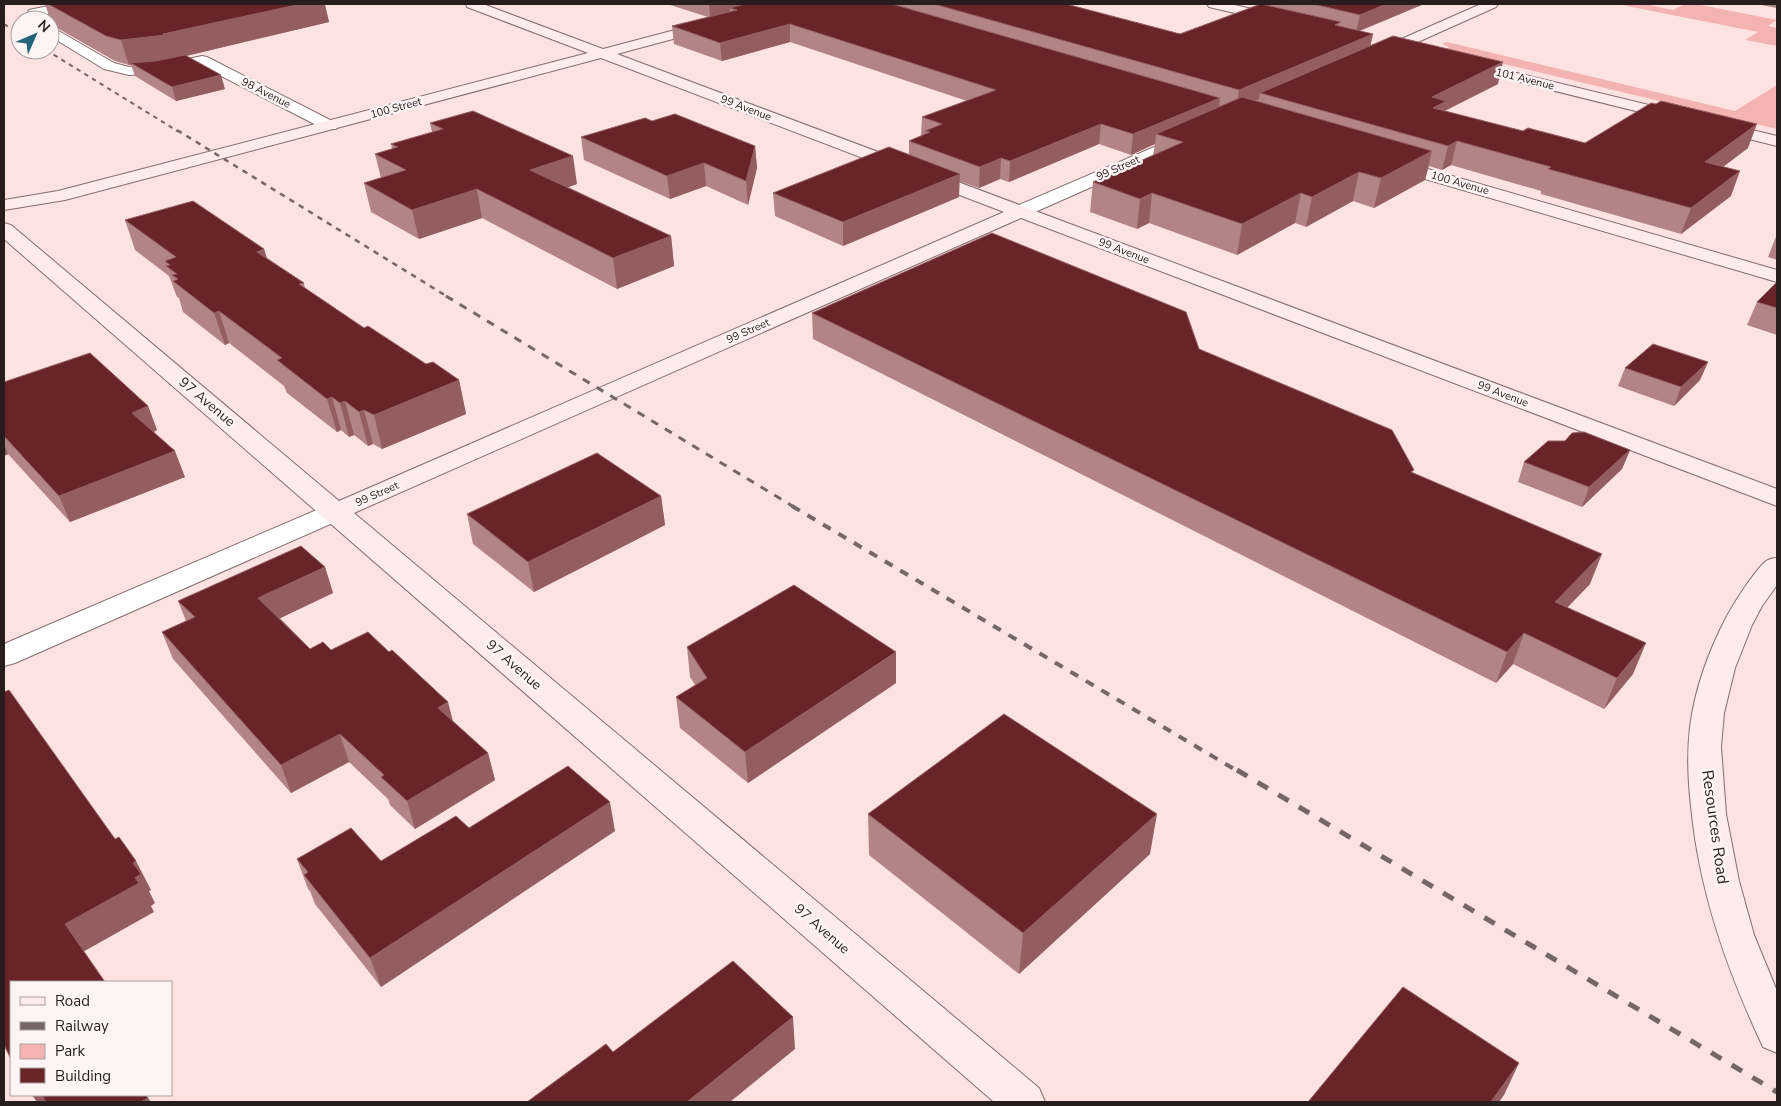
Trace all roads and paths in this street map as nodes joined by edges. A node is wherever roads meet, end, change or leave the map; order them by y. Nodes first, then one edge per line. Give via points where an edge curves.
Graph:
1 (74, 4) edge
2 (472, 4) edge
3 (1214, 4) edge
4 (1491, 4) edge
5 (44, 10) edge
6 (722, 21) edge
7 (1290, 22) edge
8 (60, 36) edge
9 (578, 44) junction
10 (599, 46) junction
11 (1414, 52) edge
12 (1452, 62) edge
13 (546, 68) junction
14 (644, 70) junction
15 (310, 116) junction
16 (330, 126) junction
17 (1205, 130) edge
18 (1777, 141) edge
19 (1378, 159) edge
20 (4, 198) edge
21 (4, 205) edge
22 (1019, 212) junction
23 (4, 229) edge
24 (1777, 276) edge
25 (1777, 498) edge
26 (336, 512) junction
27 (1777, 566) edge
28 (4, 656) edge
29 (1777, 1035) edge
30 (1024, 1102) edge

1 - 5 street
2 - 9 main road, 99 Avenue
3 - 7 main road
4 - 11 main road via 1386,49
6 - 10 main road, 100 Street
8 - 15 street, 98 Avenue via 109,66 129,71 160,69 202,60
9 - 10 main road, 99 Avenue
9 - 15 main road, 100 Street
10 - 13 main road, 100 Street
10 - 14 main road, 99 Avenue
12 - 18 main road, 101 Avenue
13 - 14 main road
13 - 16 main road, 100 Street
14 - 22 main road, 99 Avenue
15 - 16 street, 98 Avenue
15 - 20 main road, 100 Street via 50,183
16 - 21 main road, 100 Street via 59,196
17 - 22 street, 99 Street
19 - 24 main road, 100 Avenue
22 - 25 main road, 99 Avenue
22 - 26 main road, 99 Street
23 - 26 main road, 97 Avenue
26 - 28 street, 99 Street
26 - 30 main road, 97 Avenue
27 - 29 main road, Resources Road via 1744,612 1718,674 1706,728 1706,782 1725,901 1751,976

